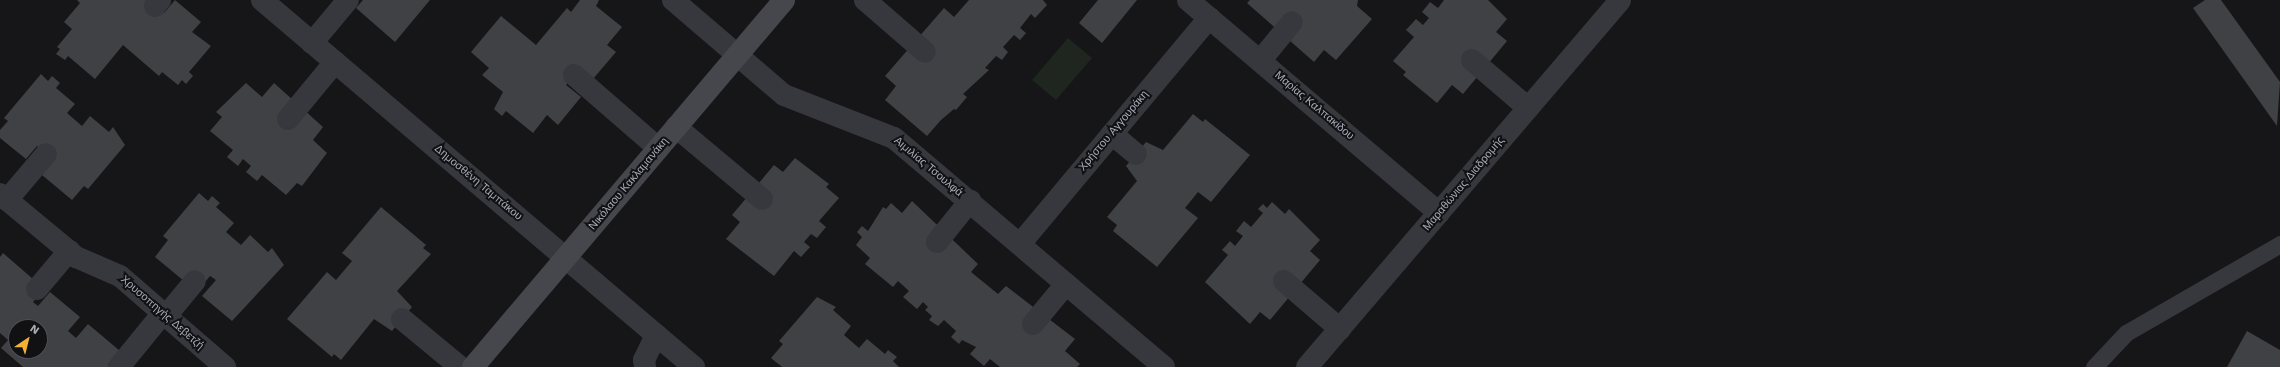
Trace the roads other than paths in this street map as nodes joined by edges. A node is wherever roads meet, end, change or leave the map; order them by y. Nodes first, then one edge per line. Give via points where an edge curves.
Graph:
1 (262, 0) edge
2 (348, 0) edge
3 (673, 0) edge
4 (784, 0) edge
5 (865, 0) edge
6 (1188, 0) edge
7 (1620, 0) edge
8 (1209, 18) junction
9 (1292, 22) dead end
10 (312, 43) junction
11 (925, 52) dead end
12 (736, 56) junction
13 (1472, 60) dead end
14 (1260, 61) junction
15 (335, 62) junction
16 (574, 76) dead end
17 (1528, 108) junction
18 (288, 119) dead end
19 (676, 127) junction
20 (1112, 134) junction
21 (658, 148) junction
22 (46, 154) dead end
23 (1136, 154) dead end
24 (4, 197) edge
25 (762, 200) dead end
26 (970, 201) junction
27 (1439, 213) junction
28 (937, 242) dead end
29 (1020, 244) junction
30 (2280, 244) edge
31 (68, 251) junction
32 (566, 258) junction
33 (195, 281) dead end
34 (1284, 281) dead end
35 (1066, 284) junction
36 (36, 290) dead end
37 (164, 315) junction
38 (402, 319) dead end
39 (1033, 324) dead end
40 (1340, 329) junction
41 (656, 335) junction
42 (119, 367) edge
43 (225, 367) edge
44 (460, 367) edge
45 (473, 367) edge
46 (646, 367) edge
47 (694, 367) edge
48 (1164, 367) edge
49 (1307, 367) edge
50 (2094, 367) edge

1 - 10 street, Δημοσθένη Ταμπάκου
2 - 10 street
3 - 12 street, Αιμιλίας Τσουλφά
4 - 12 street, Νικόλαου Κακλαμανάκη
5 - 11 street
6 - 8 street, Μαρίας Καλπακίδου
7 - 17 street, Μαραθώνιας Διαδρομής
8 - 14 street, Μαρίας Καλπακίδου
8 - 20 street, Χρήστου Αγγουράκη
9 - 14 street
10 - 15 street, Δημοσθένη Ταμπάκου
12 - 19 street, Νικόλαου Κακλαμανάκη
12 - 26 street, Αιμιλίας Τσουλφά via 784,95 894,138
13 - 17 street
14 - 27 street, Μαρίας Καλπακίδου
15 - 18 street
15 - 32 street, Δημοσθένη Ταμπάκου
16 - 21 street
17 - 27 street, Μαραθώνιας Διαδρομής
19 - 21 street, Νικόλαου Κακλαμανάκη
19 - 25 street
20 - 23 street
20 - 29 street, Χρήστου Αγγουράκη
21 - 32 street, Νικόλαου Κακλαμανάκη
22 - 24 street
24 - 31 street, Χρυσοπηγής Δεβετζή
26 - 28 street
26 - 29 street, Αιμιλίας Τσουλφά
27 - 40 street, Μαραθώνιας Διαδρομής
29 - 35 street, Αιμιλίας Τσουλφά
30 - 50 lane via 2126,333
31 - 36 street
31 - 37 street, Χρυσοπηγής Δεβετζή via 120,276
32 - 41 street, Δημοσθένη Ταμπάκου
32 - 45 street, Νικόλαου Κακλαμανάκη
33 - 37 street
34 - 40 street
35 - 39 street
35 - 48 street, Αιμιλίας Τσουλφά
37 - 42 street
37 - 43 street, Χρυσοπηγής Δεβετζή
38 - 44 street
40 - 49 street, Μαραθώνιας Διαδρομής
41 - 46 street via 644,360
41 - 47 street, Δημοσθένη Ταμπάκου

